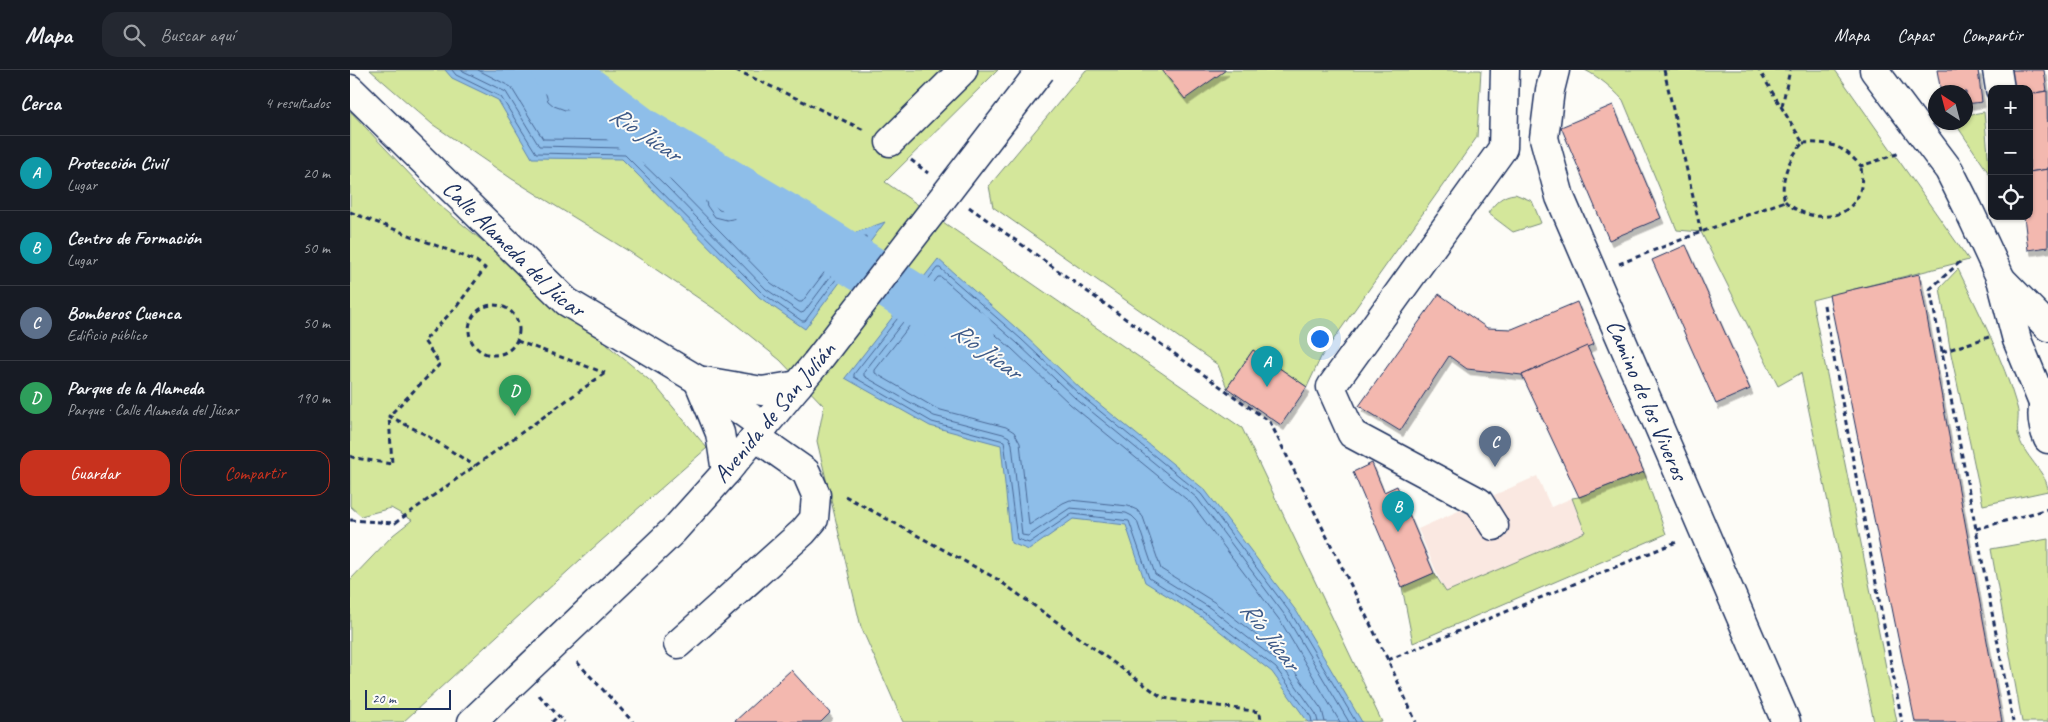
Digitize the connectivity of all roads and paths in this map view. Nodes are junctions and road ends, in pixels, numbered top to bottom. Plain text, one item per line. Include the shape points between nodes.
1 (736, 70) edge
2 (963, 70) edge
3 (1041, 70) edge
4 (1505, 70) edge
5 (1555, 70) edge
6 (1664, 70) edge
7 (1759, 70) edge
8 (1790, 70) edge
9 (1997, 70) edge
10 (1878, 72) edge
11 (1999, 85) edge
12 (350, 89) edge
13 (1782, 107) junction
14 (890, 142) junction
15 (1803, 143) junction
16 (1931, 144) junction
17 (1861, 166) junction
18 (935, 179) dead end
19 (1785, 202) junction
20 (965, 204) dead end
21 (350, 212) edge
22 (1989, 220) edge
23 (1700, 232) junction
24 (1983, 242) junction
25 (1960, 262) dead end
26 (1594, 274) junction
27 (2001, 279) junction
28 (1824, 305) dead end
29 (2048, 327) edge
30 (2014, 328) junction
31 (517, 341) junction
32 (1942, 352) junction
33 (698, 380) junction
34 (798, 385) junction
35 (2046, 398) edge
36 (389, 416) junction
37 (760, 432) junction
38 (2048, 439) edge
39 (350, 456) edge
40 (475, 466) junction
41 (726, 472) junction
42 (844, 495) dead end
43 (2048, 509) edge
44 (350, 520) edge
45 (1494, 526) dead end
46 (1976, 529) junction
47 (1704, 530) junction
48 (556, 640) junction
49 (678, 644) dead end
50 (1388, 660) junction
51 (520, 675) junction
52 (558, 716) junction
53 (472, 722) edge
54 (552, 722) edge
55 (564, 722) edge
56 (633, 722) edge
57 (1261, 722) edge
58 (1416, 722) edge
59 (1786, 722) edge
60 (1902, 722) edge
61 (2013, 722) edge

1 - 14 path
2 - 14 street
3 - 34 street, Avenida de San Julián, bridge
4 - 45 street via 1503,148 1331,387 1352,434 1479,502
5 - 26 street, Camino de los Viveros via 1544,138 1560,196
6 - 23 path
7 - 13 path
8 - 13 path
9 - 11 street
10 - 16 street
12 - 33 street, Calle Alameda del Júcar via 567,302
13 - 15 path
14 - 18 path
15 - 17 path via 1826,142 1849,153
15 - 19 path via 1794,152 1788,166 1782,193
16 - 17 path
16 - 24 street via 1949,170
17 - 19 path via 1860,191 1855,202 1841,213 1823,217 1807,215 1795,211
19 - 23 path
20 - 50 path via 1270,422
21 - 36 path via 476,261 485,268 457,306 424,341 440,364
22 - 24 street
23 - 26 path
24 - 27 street
25 - 32 path via 1930,289
26 - 47 street, Camino de los Viveros
27 - 29 street
27 - 30 street
28 - 60 path
30 - 32 path
30 - 35 street
31 - 31 path via 498,356 489,356 474,347 470,339 470,322 481,308 497,305 505,308 519,326
31 - 40 path via 605,373
32 - 46 path
33 - 34 street, Calle Alameda del Júcar via 762,391
33 - 37 street, Calle Alameda del Júcar
33 - 41 street via 720,433
34 - 37 street, Avenida de San Julián
35 - 38 street via 2042,422
36 - 39 path via 392,464
36 - 40 path
37 - 41 street, Avenida de San Julián
37 - 49 street, Calle Alameda del Júcar via 806,472 816,495 814,519
40 - 44 path via 395,523
41 - 48 street, Avenida de San Julián via 674,530
42 - 57 path via 996,580 1163,698 1260,712
43 - 46 path
46 - 61 path
47 - 50 path
47 - 59 street, Camino de los Viveros
48 - 51 street, Avenida de San Julián
48 - 56 path
50 - 58 path
51 - 52 path
51 - 53 street, Avenida de San Julián
52 - 54 path
52 - 55 path

